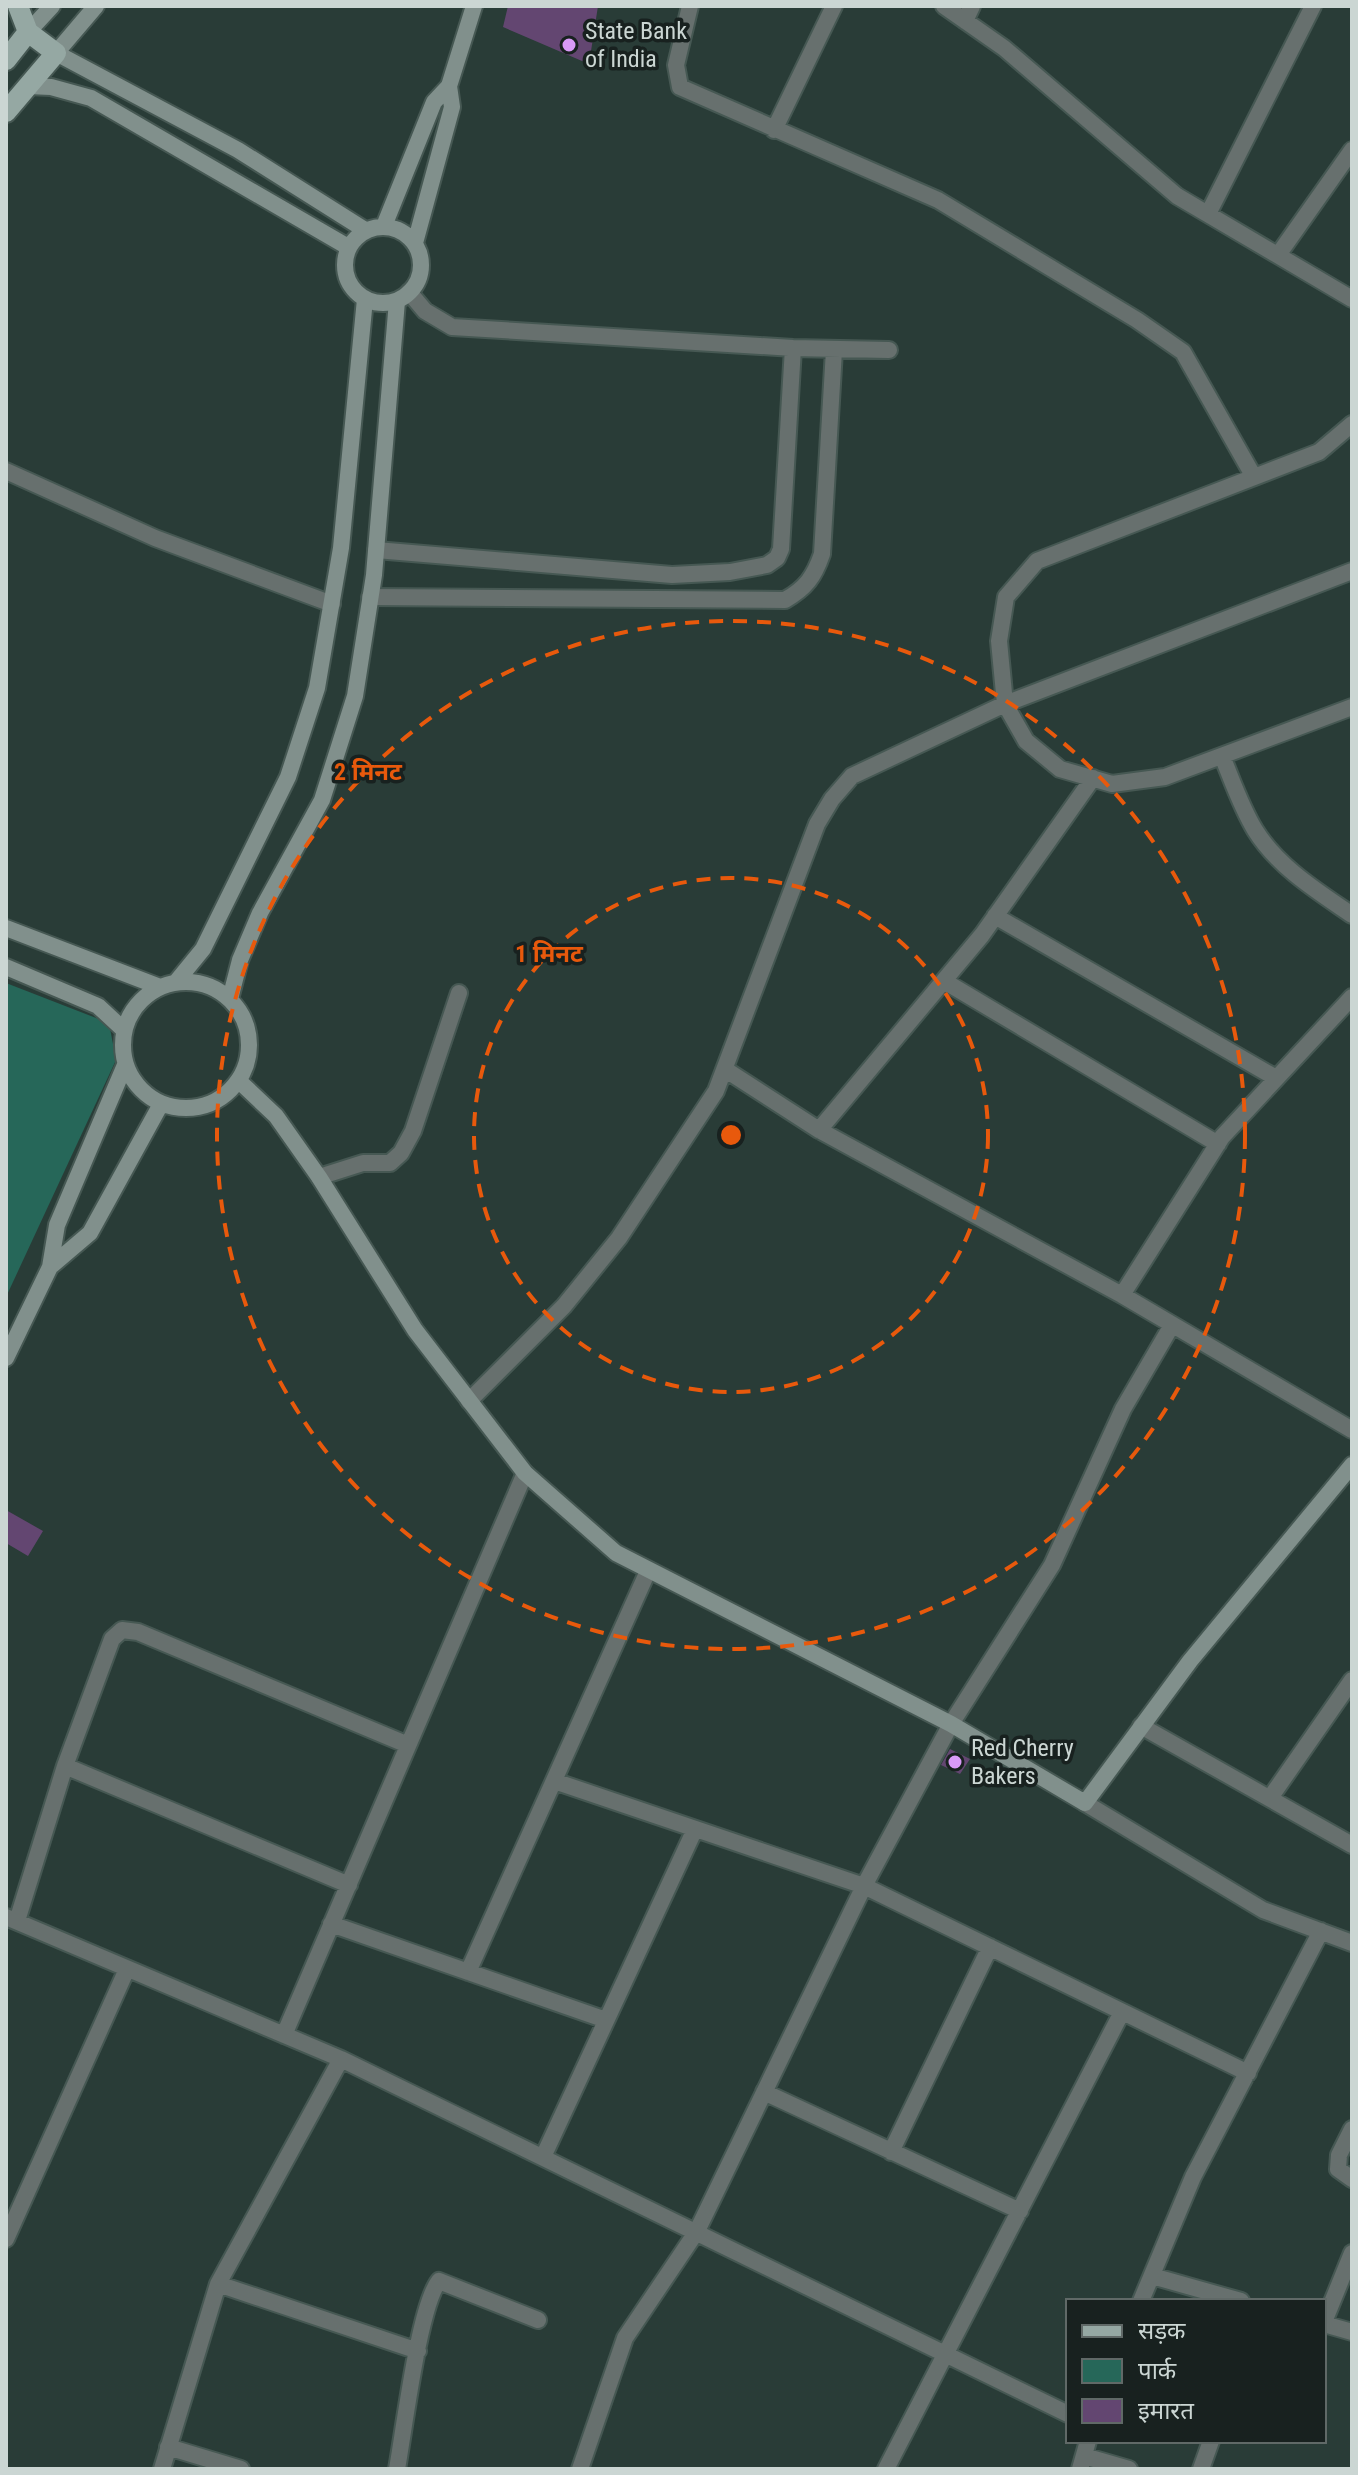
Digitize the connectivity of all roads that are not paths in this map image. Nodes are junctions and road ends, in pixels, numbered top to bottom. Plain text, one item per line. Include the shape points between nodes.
1 (18, 6) edge
2 (52, 6) edge
3 (96, 6) edge
4 (474, 6) edge
5 (690, 6) edge
6 (834, 6) edge
7 (944, 6) edge
8 (1313, 6) edge
9 (968, 14) edge
10 (28, 32) junction
11 (56, 53) junction
12 (6, 60) edge
13 (6, 68) edge
14 (28, 86) junction
15 (449, 86) junction
16 (6, 112) edge
17 (774, 130) junction
18 (1352, 150) edge
19 (1208, 214) junction
20 (384, 226) junction
21 (365, 230) junction
22 (415, 243) junction
23 (348, 247) junction
24 (1278, 255) junction
25 (403, 296) junction
26 (365, 299) junction
27 (1352, 299) edge
28 (793, 348) junction
29 (834, 350) junction
30 (889, 350) dead end
31 (1352, 424) edge
32 (6, 471) edge
33 (1254, 477) junction
34 (376, 550) junction
35 (1352, 571) edge
36 (370, 597) junction
37 (332, 604) junction
38 (1005, 704) junction
39 (1352, 707) edge
40 (1222, 756) junction
41 (1093, 778) junction
42 (1352, 915) edge
43 (995, 916) junction
44 (6, 928) edge
45 (6, 967) edge
46 (944, 981) junction
47 (168, 984) junction
48 (459, 993) dead end
49 (1352, 997) edge
50 (230, 999) junction
51 (124, 1030) junction
52 (125, 1065) junction
53 (726, 1070) junction
54 (1276, 1078) junction
55 (239, 1081) junction
56 (161, 1104) junction
57 (819, 1130) junction
58 (1218, 1144) junction
59 (319, 1177) junction
60 (50, 1267) junction
61 (1122, 1295) junction
62 (1172, 1325) junction
63 (6, 1358) edge
64 (469, 1401) junction
65 (1352, 1430) edge
66 (1352, 1465) edge
67 (525, 1473) junction
68 (648, 1571) junction
69 (1352, 1680) edge
70 (951, 1724) junction
71 (1141, 1726) junction
72 (408, 1745) junction
73 (65, 1766) junction
74 (554, 1781) junction
75 (1270, 1798) junction
76 (1085, 1803) junction
77 (695, 1829) junction
78 (1352, 1845) edge
79 (349, 1885) junction
80 (864, 1886) junction
81 (11, 1919) edge
82 (331, 1924) junction
83 (1321, 1931) junction
84 (1352, 1943) edge
85 (990, 1947) junction
86 (127, 1969) junction
87 (468, 1972) junction
88 (1122, 2012) junction
89 (606, 2020) junction
90 (284, 2035) junction
91 (341, 2059) junction
92 (1248, 2073) junction
93 (764, 2092) junction
94 (1352, 2129) edge
95 (891, 2152) junction
96 (543, 2157) junction
97 (1352, 2179) edge
98 (1020, 2211) junction
99 (697, 2231) junction
100 (6, 2239) edge
101 (1352, 2253) edge
102 (1152, 2276) junction
103 (218, 2284) junction
104 (1142, 2299) edge
105 (1234, 2299) edge
106 (1326, 2318) edge
107 (538, 2320) dead end
108 (1326, 2324) edge
109 (1352, 2332) edge
110 (418, 2351) junction
111 (946, 2354) junction
112 (1066, 2413) edge
113 (1210, 2443) edge
114 (168, 2447) junction
115 (1084, 2455) edge
116 (162, 2469) edge
117 (241, 2469) edge
118 (397, 2469) edge
119 (580, 2469) edge
120 (886, 2469) edge
121 (1129, 2469) edge
122 (1201, 2469) edge

1 - 10 main road
2 - 10 street
3 - 11 street
4 - 15 street
5 - 17 street via 676,65 680,87
6 - 17 street
7 - 9 street
8 - 19 street
9 - 19 street via 1177,196
10 - 11 main road
10 - 12 main road
11 - 14 main road
11 - 21 street via 238,150
13 - 14 main road
14 - 16 main road
14 - 23 street via 91,98
15 - 20 street via 434,102
15 - 22 street via 452,107
17 - 33 street via 938,200 1183,352
18 - 24 street
19 - 24 street
20 - 21 street
20 - 22 street via 402,231
21 - 23 street
22 - 25 street via 421,273
23 - 26 street via 348,282
24 - 27 street
25 - 26 street via 377,303
25 - 28 street via 452,327
25 - 34 street
26 - 37 street
28 - 29 street
28 - 34 street via 781,549 767,565 672,575
29 - 30 street
29 - 36 street via 822,554 804,590 785,600
31 - 33 street via 1319,452
32 - 37 street via 155,538
33 - 38 street via 1037,561 1006,597 999,641
34 - 36 street
35 - 38 street
36 - 50 street via 355,696 322,800 260,913
37 - 47 street via 317,688 288,777 203,949
38 - 41 street via 1026,741 1060,769
38 - 53 street via 842,785 817,824
39 - 40 street
40 - 41 street via 1165,777 1112,784
40 - 42 street via 1255,830 1277,857
41 - 43 street
43 - 46 street
43 - 54 street
44 - 47 street
45 - 51 street via 98,1006
46 - 57 street
46 - 58 street
47 - 50 street via 193,982
47 - 51 street via 145,996
48 - 59 street via 401,1153 390,1163 363,1163
49 - 54 street
50 - 55 street via 246,1024 249,1053
51 - 52 street
52 - 56 street via 139,1088
52 - 60 street via 57,1225
53 - 57 street
53 - 64 street via 619,1238 564,1306
54 - 58 street
55 - 56 street via 217,1101 189,1109
55 - 59 street via 276,1116
56 - 60 street via 90,1233
57 - 61 street
58 - 61 street
59 - 64 street via 415,1330
60 - 63 street
61 - 62 street
62 - 65 street
62 - 70 street via 1123,1409 1052,1565
64 - 67 street
66 - 71 street
67 - 68 street via 616,1553
67 - 72 street
68 - 70 street
68 - 74 street
69 - 75 street
70 - 76 street
70 - 80 street
71 - 75 street
71 - 76 street
72 - 73 street via 128,1630 112,1639
72 - 79 street
73 - 79 street
73 - 81 street
74 - 77 street
74 - 87 street
75 - 78 street
76 - 83 street via 1263,1910
77 - 80 street
77 - 89 street
79 - 82 street
80 - 85 street
80 - 93 street
81 - 86 street
82 - 87 street
82 - 90 street
83 - 84 street
83 - 92 street
85 - 88 street
85 - 95 street
86 - 90 street
86 - 100 street
87 - 89 street
88 - 92 street
88 - 98 street
89 - 96 street
90 - 91 street
91 - 96 street
91 - 103 street
92 - 102 street via 1193,2177
93 - 95 street
93 - 99 street
94 - 97 street via 1338,2169
95 - 98 street
96 - 99 street
98 - 111 street
99 - 111 street
99 - 119 street via 625,2338
101 - 106 street
102 - 104 street
102 - 105 street
103 - 110 street
103 - 114 street
107 - 110 street via 439,2281 432,2290
108 - 109 street
110 - 118 street
111 - 112 street
111 - 120 street
113 - 122 street
114 - 116 street
114 - 117 street
115 - 121 street

